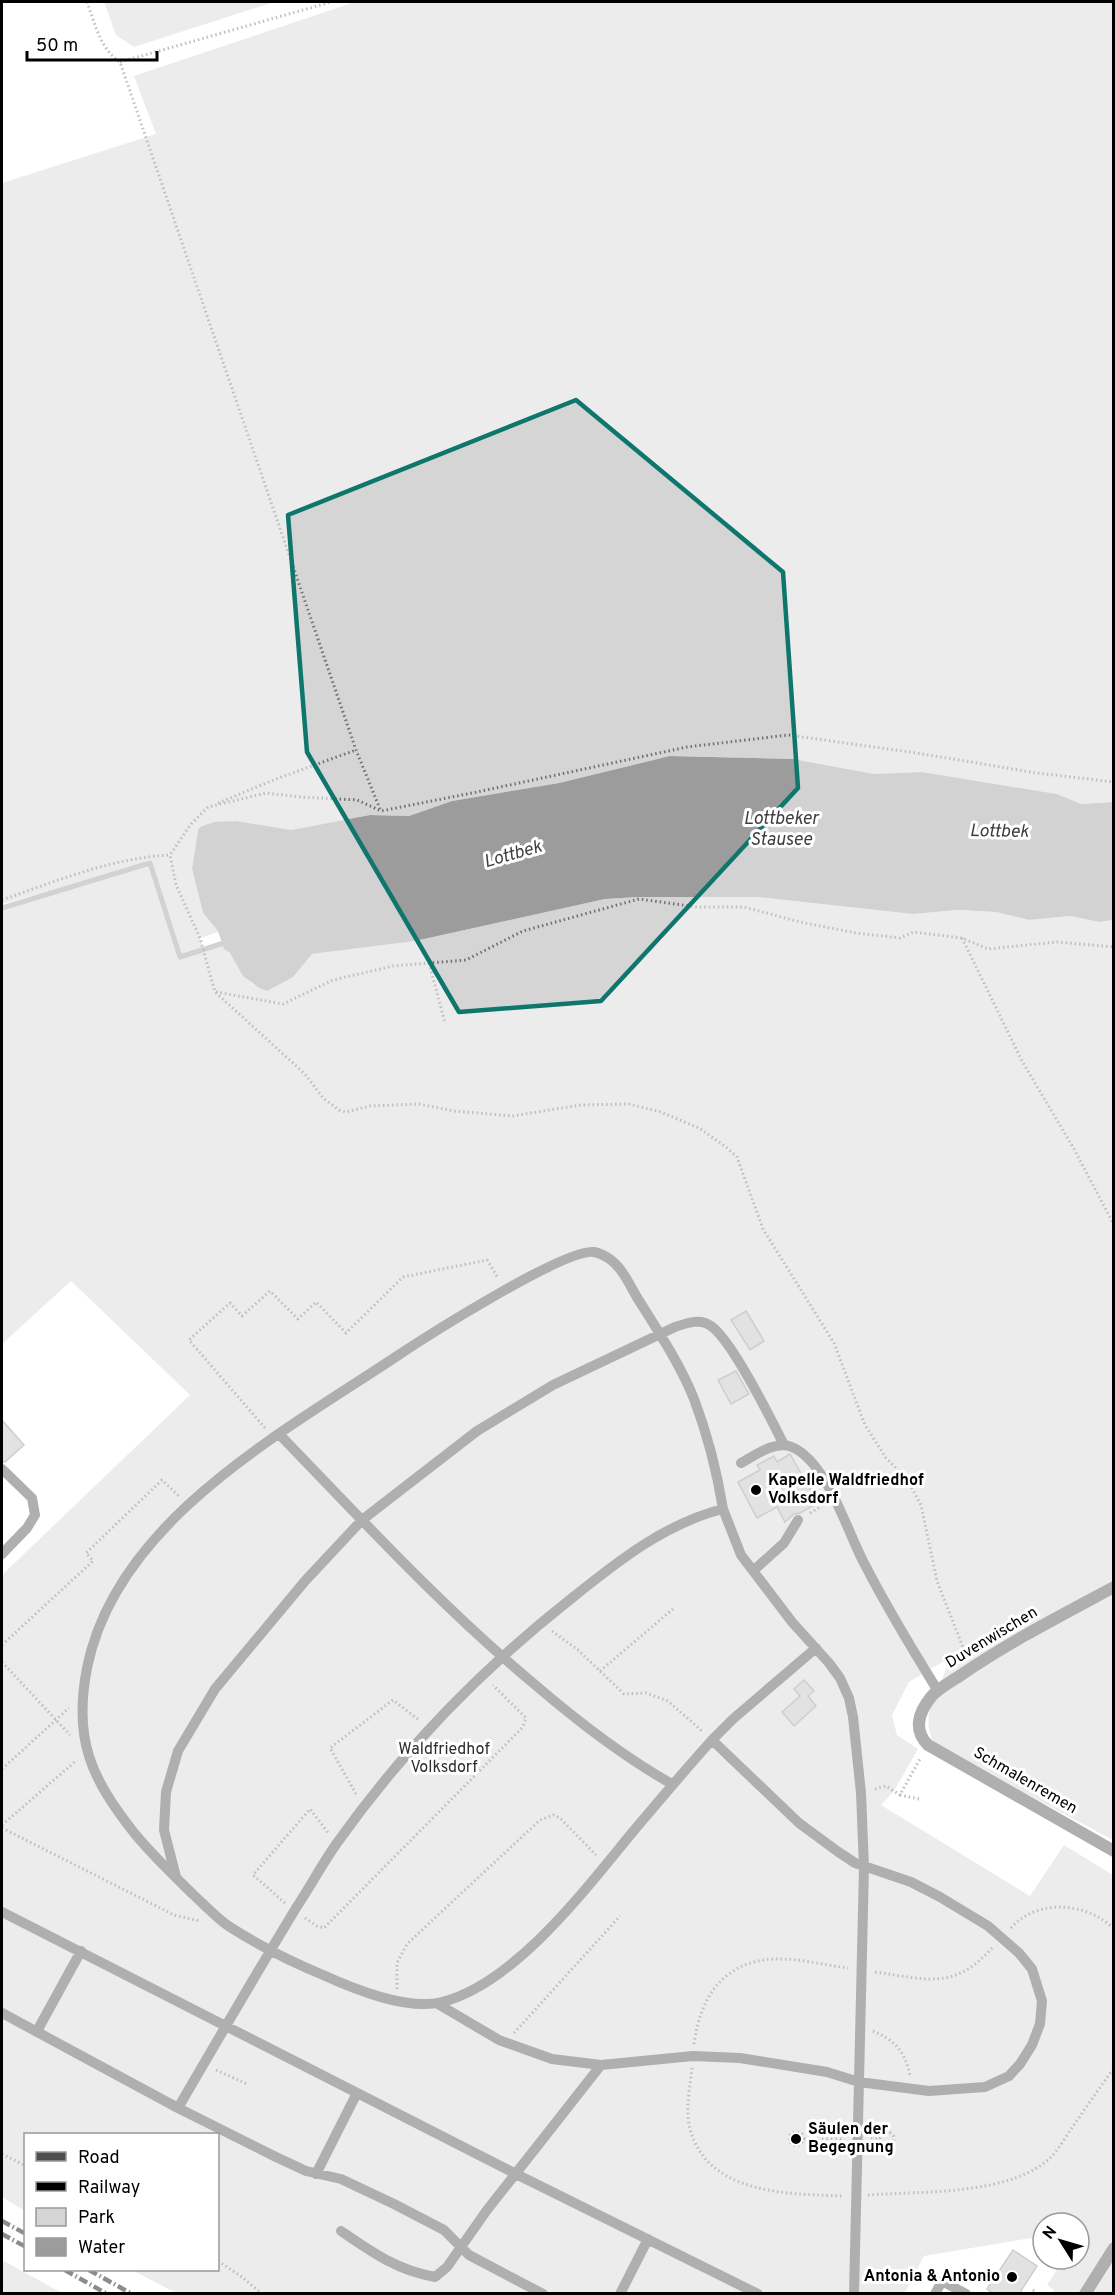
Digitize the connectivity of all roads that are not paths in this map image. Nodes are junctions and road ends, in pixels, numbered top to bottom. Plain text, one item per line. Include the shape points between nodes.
1 (660, 1335) junction
2 (277, 1437) junction
3 (784, 1445) junction
4 (741, 1463) dead end
5 (2, 1469) edge
6 (723, 1509) junction
7 (362, 1520) junction
8 (798, 1520) road end
9 (2, 1554) edge
10 (753, 1571) junction
11 (1113, 1587) edge
12 (816, 1648) junction
13 (501, 1657) junction
14 (938, 1691) junction
15 (712, 1740) junction
16 (925, 1742) joint
17 (672, 1784) junction
18 (1113, 1851) edge
19 (864, 1867) junction
20 (176, 1878) junction
21 (2, 1912) edge
22 (271, 1949) junction
23 (81, 1951) junction
24 (438, 2004) junction
25 (2, 2013) edge
26 (226, 2026) junction
27 (37, 2031) junction
28 (601, 2065) junction
29 (859, 2082) junction
30 (357, 2094) junction
31 (178, 2108) junction
32 (316, 2174) junction
33 (516, 2175) junction
34 (341, 2231) dead end
35 (648, 2239) junction
36 (462, 2247) junction
37 (1113, 2248) edge
38 (543, 2294) edge
39 (620, 2294) edge
40 (758, 2294) edge
41 (854, 2294) edge
42 (935, 2294) edge
43 (966, 2294) edge
44 (1085, 2294) edge

1 - 2 lane via 620,1269 609,1258 589,1252 577,1255 424,1338
1 - 3 lane via 687,1322 712,1326 729,1345
1 - 6 lane via 693,1397
1 - 7 lane via 553,1385 477,1431
2 - 7 lane
2 - 20 lane via 243,1459 159,1534 126,1576 104,1615 90,1652 81,1697 87,1752 99,1783 117,1810
3 - 4 lane
3 - 14 lane via 803,1454 821,1476 862,1561
5 - 9 lane via 32,1498 35,1515
6 - 10 lane via 741,1555
6 - 13 lane via 695,1516 656,1538 604,1573
7 - 13 lane
7 - 20 lane via 215,1689 178,1751 166,1792 164,1830
8 - 10 lane via 784,1543
10 - 12 lane
11 - 14 street, Duvenwischen via 974,1666
12 - 15 lane
12 - 19 lane via 840,1678 849,1698 861,1793
13 - 17 lane via 570,1715
13 - 22 lane via 430,1728 363,1808
14 - 16 street, Duvenwischen via 931,1695 920,1714 918,1732
15 - 17 lane
15 - 19 lane via 799,1823
16 - 18 street, Schmalenremen
17 - 24 lane via 563,1914 503,1970 471,1991
19 - 29 lane
19 - 29 lane via 911,1882 995,1932 1032,1969 1042,2001 1040,2024 1032,2045 1020,2064 998,2083 910,2090
20 - 22 lane via 226,1925
21 - 23 lane
22 - 24 lane via 345,1984 396,2000
22 - 26 lane
23 - 26 lane
23 - 27 lane
24 - 28 lane via 504,2043 552,2059
25 - 27 lane
26 - 30 lane
26 - 31 lane
27 - 31 lane
28 - 29 lane via 693,2056 740,2058 815,2070
28 - 33 lane
29 - 41 lane
30 - 32 lane
30 - 33 lane
31 - 32 lane
32 - 36 lane via 341,2179 394,2204 444,2230
33 - 35 lane
33 - 36 lane
34 - 36 lane via 377,2257 412,2273 435,2277
35 - 39 lane
35 - 40 lane
36 - 38 lane via 469,2255
37 - 44 street
42 - 43 lane via 942,2281

